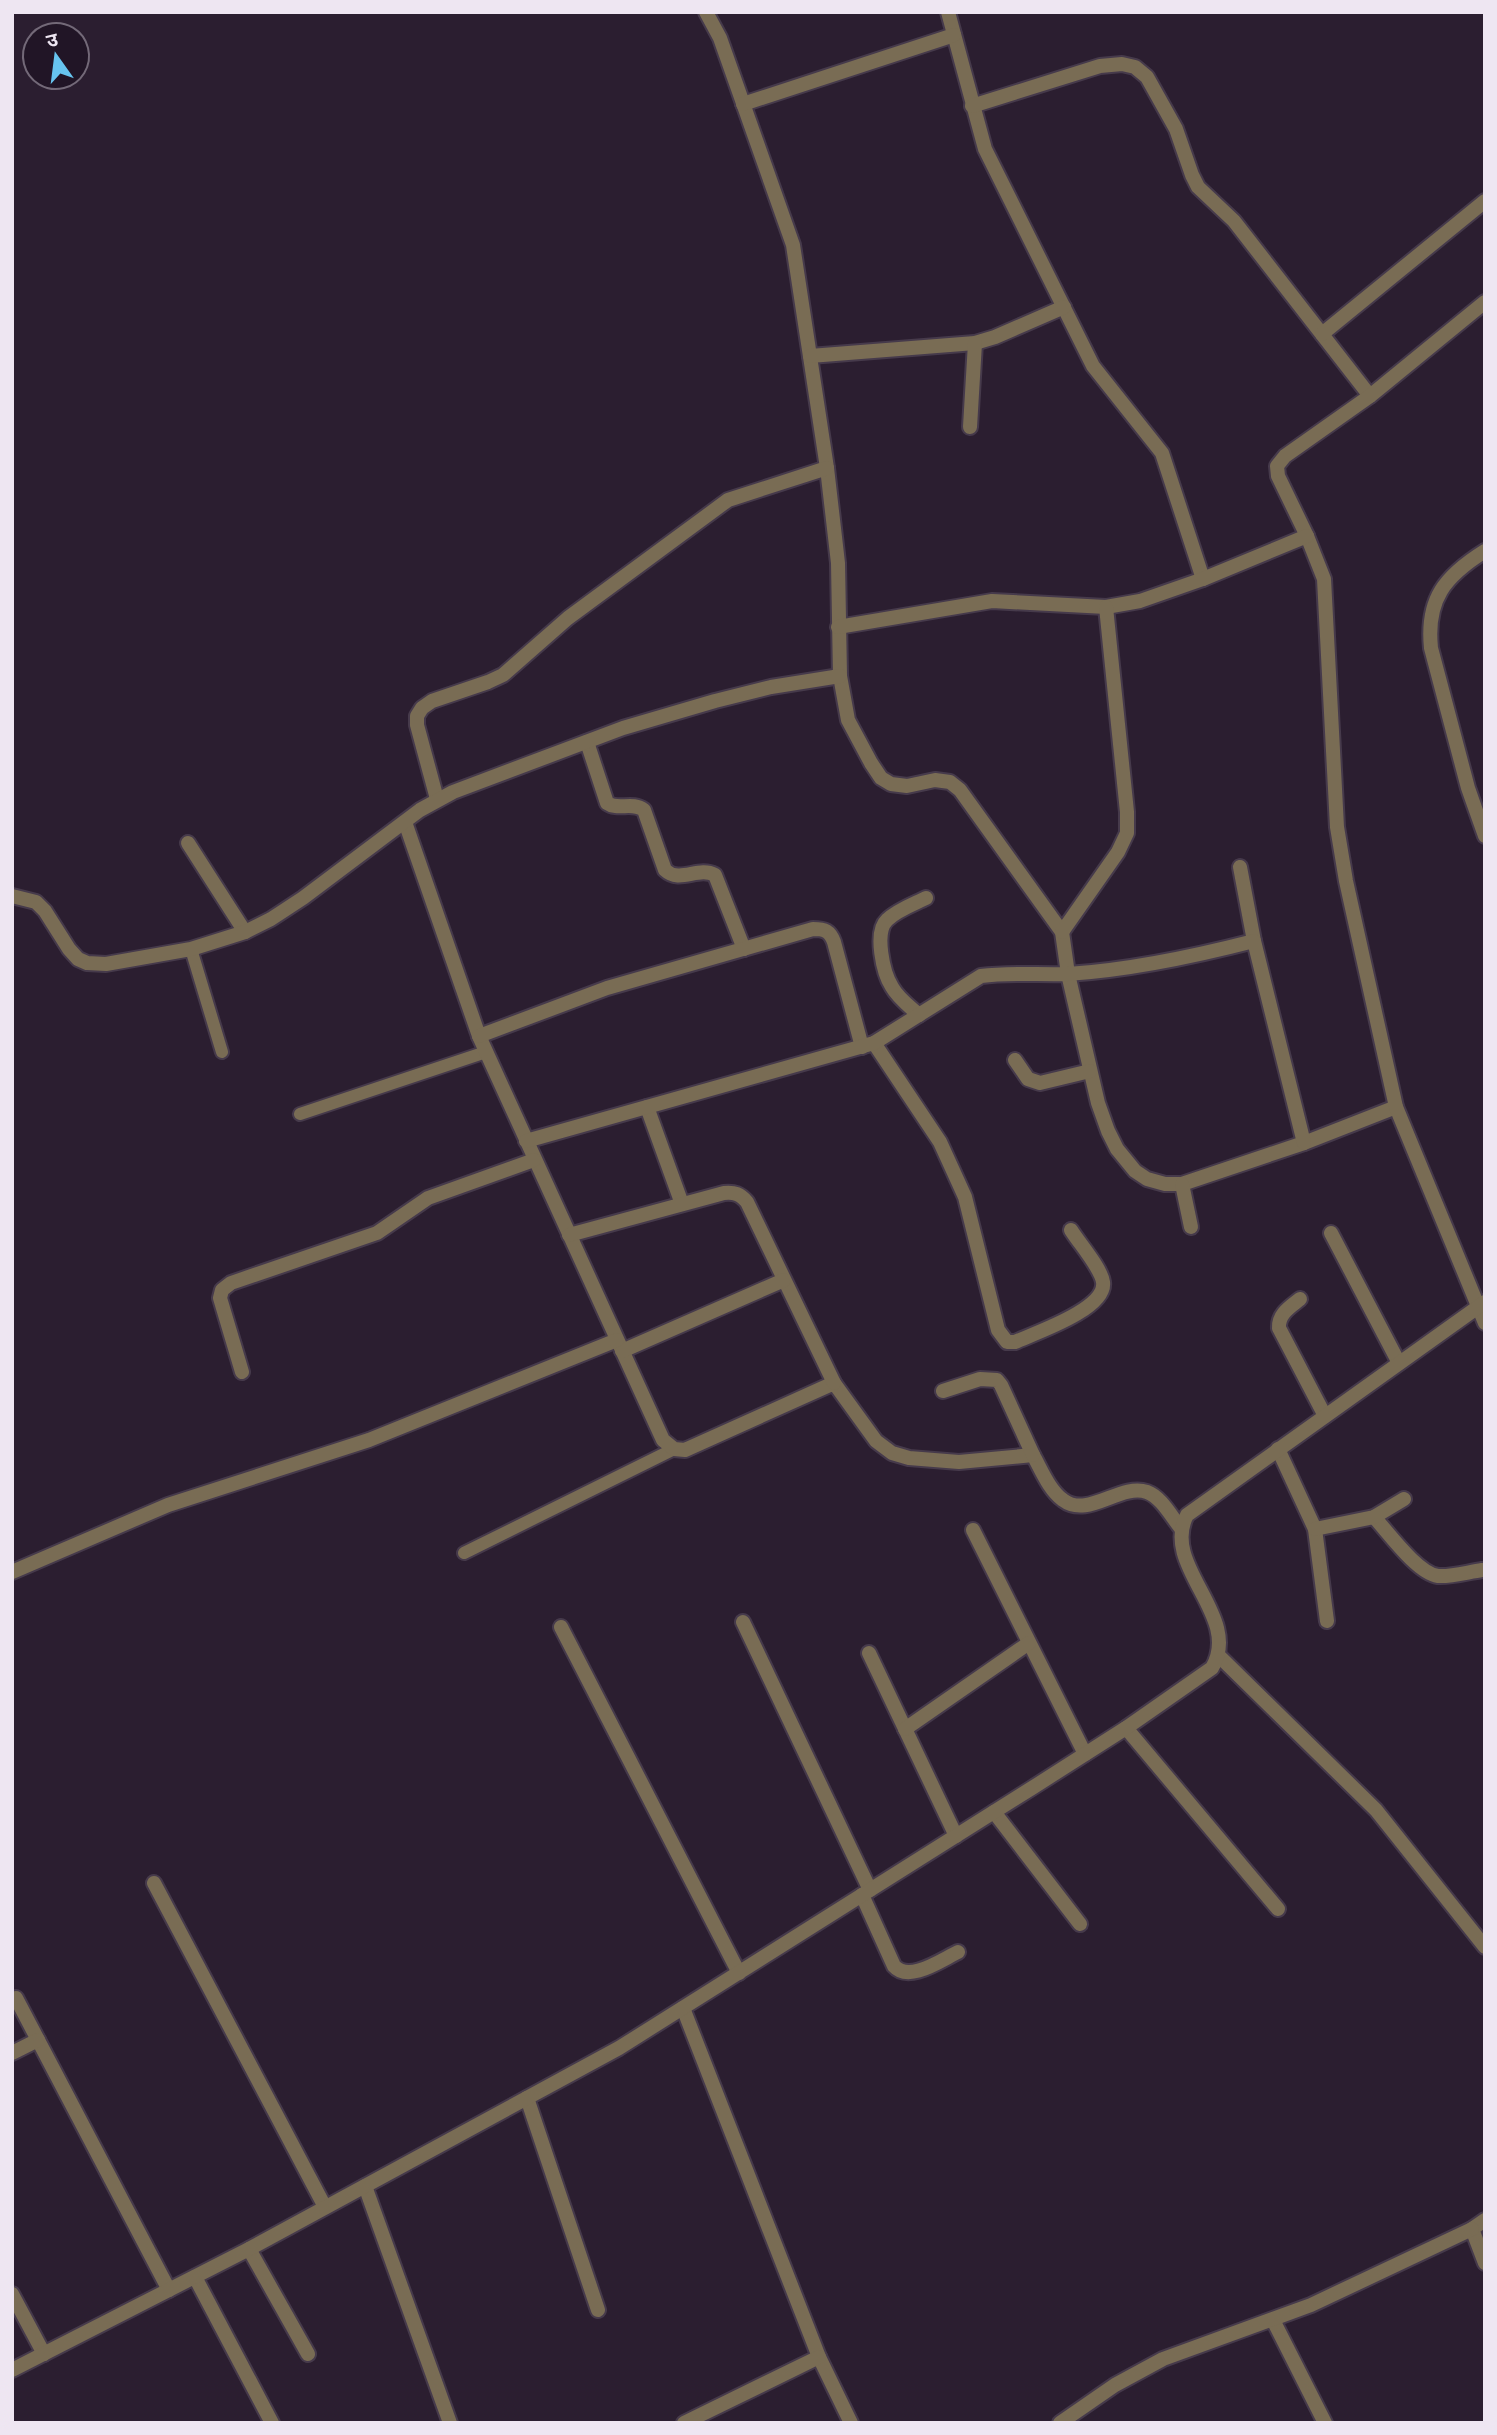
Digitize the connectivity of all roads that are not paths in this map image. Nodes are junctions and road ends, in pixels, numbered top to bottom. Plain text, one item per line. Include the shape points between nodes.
1 (706, 12) edge
2 (948, 12) edge
3 (954, 35) junction
4 (743, 104) junction
5 (972, 106) junction
6 (1485, 201) edge
7 (1485, 302) edge
8 (1064, 307) junction
9 (1322, 334) junction
10 (975, 343) junction
11 (810, 356) junction
12 (1370, 396) junction
13 (970, 427) dead end
14 (827, 468) junction
15 (1307, 536) junction
16 (1485, 551) edge
17 (1203, 579) junction
18 (1105, 607) junction
19 (838, 627) junction
20 (839, 676) junction
21 (587, 742) junction
22 (437, 799) junction
23 (405, 822) junction
24 (1485, 836) edge
25 (188, 843) dead end
26 (1240, 867) dead end
27 (12, 896) edge
28 (926, 898) dead end
29 (245, 932) junction
30 (1062, 932) junction
31 (1254, 941) junction
32 (191, 948) junction
33 (744, 949) junction
34 (1068, 974) junction
35 (919, 1015) junction
36 (479, 1036) junction
37 (868, 1045) junction
38 (222, 1052) dead end
39 (486, 1052) junction
40 (1015, 1060) dead end
41 (1090, 1070) junction
42 (647, 1107) junction
43 (1396, 1107) junction
44 (300, 1114) dead end
45 (526, 1141) junction
46 (1304, 1143) junction
47 (534, 1160) junction
48 (1182, 1184) junction
49 (682, 1204) junction
50 (1191, 1227) dead end
51 (1071, 1230) dead end
52 (1331, 1233) dead end
53 (569, 1235) junction
54 (784, 1280) junction
55 (1300, 1299) dead end
56 (1482, 1304) edge
57 (1485, 1323) edge
58 (619, 1345) junction
59 (1399, 1363) junction
60 (242, 1372) dead end
61 (834, 1383) junction
62 (943, 1391) dead end
63 (1325, 1416) junction
64 (674, 1449) junction
65 (1278, 1449) junction
66 (1033, 1455) junction
67 (1404, 1499) dead end
68 (1374, 1517) junction
69 (1180, 1527) junction
70 (1315, 1529) junction
71 (973, 1531) dead end
72 (464, 1553) dead end
73 (1482, 1570) dead end
74 (12, 1572) edge
75 (1327, 1621) dead end
76 (743, 1622) dead end
77 (561, 1627) dead end
78 (1029, 1643) junction
79 (869, 1653) dead end
80 (1219, 1656) junction
81 (1126, 1728) junction
82 (905, 1729) junction
83 (1085, 1754) junction
84 (994, 1812) junction
85 (956, 1836) junction
86 (154, 1883) dead end
87 (866, 1893) junction
88 (1278, 1909) dead end
89 (1080, 1924) dead end
90 (1485, 1947) edge
91 (958, 1952) dead end
92 (738, 1973) junction
93 (16, 1998) dead end
94 (683, 2008) junction
95 (38, 2040) junction
96 (12, 2053) edge
97 (527, 2098) junction
98 (365, 2186) junction
99 (325, 2207) junction
100 (1479, 2225) edge
101 (249, 2249) junction
102 (1485, 2263) edge
103 (195, 2277) junction
104 (169, 2290) junction
105 (12, 2294) edge
106 (598, 2310) dead end
107 (1273, 2320) junction
108 (44, 2354) junction
109 (308, 2354) dead end
110 (819, 2357) junction
111 (12, 2371) edge
112 (691, 2421) edge
113 (272, 2423) edge
114 (450, 2423) edge
115 (851, 2423) edge
116 (1060, 2423) edge
117 (1325, 2423) edge

1 - 4 street
2 - 3 street
3 - 4 street
3 - 5 street
4 - 11 street via 793,245
5 - 8 street via 985,149
5 - 9 street via 1100,66 1135,67 1147,77 1177,129 1199,187 1234,221
6 - 9 street
7 - 12 street
8 - 10 street
8 - 17 street via 1093,366 1162,453
9 - 12 street
10 - 11 street
10 - 13 street
11 - 14 street
12 - 15 street via 1284,456 1277,466
14 - 19 street via 838,563
14 - 22 street via 728,500 568,618 503,675 422,708 417,725
15 - 17 street
15 - 43 street via 1326,591 1337,827
16 - 24 street via 1448,579 1439,594 1429,633 1468,788
17 - 18 street via 1140,601
18 - 19 street via 992,601
18 - 30 street via 1127,833
19 - 20 street
20 - 21 street via 736,695
20 - 30 street via 848,720 881,778 906,786 950,782 960,790
21 - 22 street
21 - 33 street via 607,803 644,810 665,870 670,875 715,875
22 - 23 street
23 - 29 street via 303,898
23 - 36 street
25 - 29 street
26 - 31 street
27 - 32 street via 36,902 69,950 87,963 106,964
28 - 35 street via 887,919 880,937 890,985
29 - 32 street
30 - 34 street
31 - 34 street via 1156,964
31 - 46 street
32 - 38 lane
33 - 36 street via 607,988
33 - 37 street via 825,929 834,942
34 - 35 street via 981,976
34 - 41 street
35 - 37 street
36 - 39 street
37 - 42 street
37 - 51 street via 940,1142 961,1188 998,1330 1007,1342 1081,1312 1102,1291 1099,1273
39 - 44 lane
39 - 45 street
40 - 41 street via 1028,1079 1040,1083
41 - 48 street via 1117,1149 1147,1179
42 - 45 street
42 - 49 street
43 - 46 street
43 - 56 street
45 - 47 street
46 - 48 street
47 - 53 street
47 - 60 street via 428,1198 377,1233 231,1283 220,1298
48 - 50 street
49 - 53 street
49 - 54 street via 724,1193 741,1196
52 - 59 street
53 - 58 street
54 - 58 street
54 - 61 street
55 - 63 street via 1282,1314 1279,1328
56 - 57 street
56 - 59 street
58 - 64 street via 663,1440
58 - 74 street via 369,1440 168,1505
59 - 63 street
61 - 64 street via 702,1443
61 - 66 street via 876,1441 892,1454 959,1462
62 - 66 street via 980,1379 997,1380
63 - 65 street
64 - 72 lane
65 - 69 street via 1196,1507
65 - 70 street
66 - 69 street via 1063,1500 1073,1505 1147,1492
67 - 68 street
68 - 70 street
68 - 73 street via 1430,1574
69 - 80 street via 1180,1544 1216,1625
70 - 75 street
71 - 78 street
76 - 87 street
77 - 92 street
78 - 82 street
78 - 83 street
79 - 82 street
80 - 81 street via 1212,1668
80 - 90 street via 1376,1810
81 - 83 street
81 - 88 street
82 - 85 street
83 - 84 street
84 - 85 street
84 - 89 street
85 - 87 street
86 - 99 street
87 - 91 street via 899,1972 907,1974
87 - 92 street
92 - 94 street
93 - 95 street
94 - 97 street
94 - 110 street
95 - 96 street
95 - 104 street
97 - 98 street
97 - 106 street
98 - 99 street
98 - 114 street
99 - 101 street
100 - 102 street
100 - 107 street
101 - 103 street
101 - 109 street
103 - 104 street
103 - 113 street
104 - 108 street
105 - 108 street
107 - 116 street via 1163,2360 1115,2385
107 - 117 street
108 - 111 street
110 - 112 street
110 - 115 street

